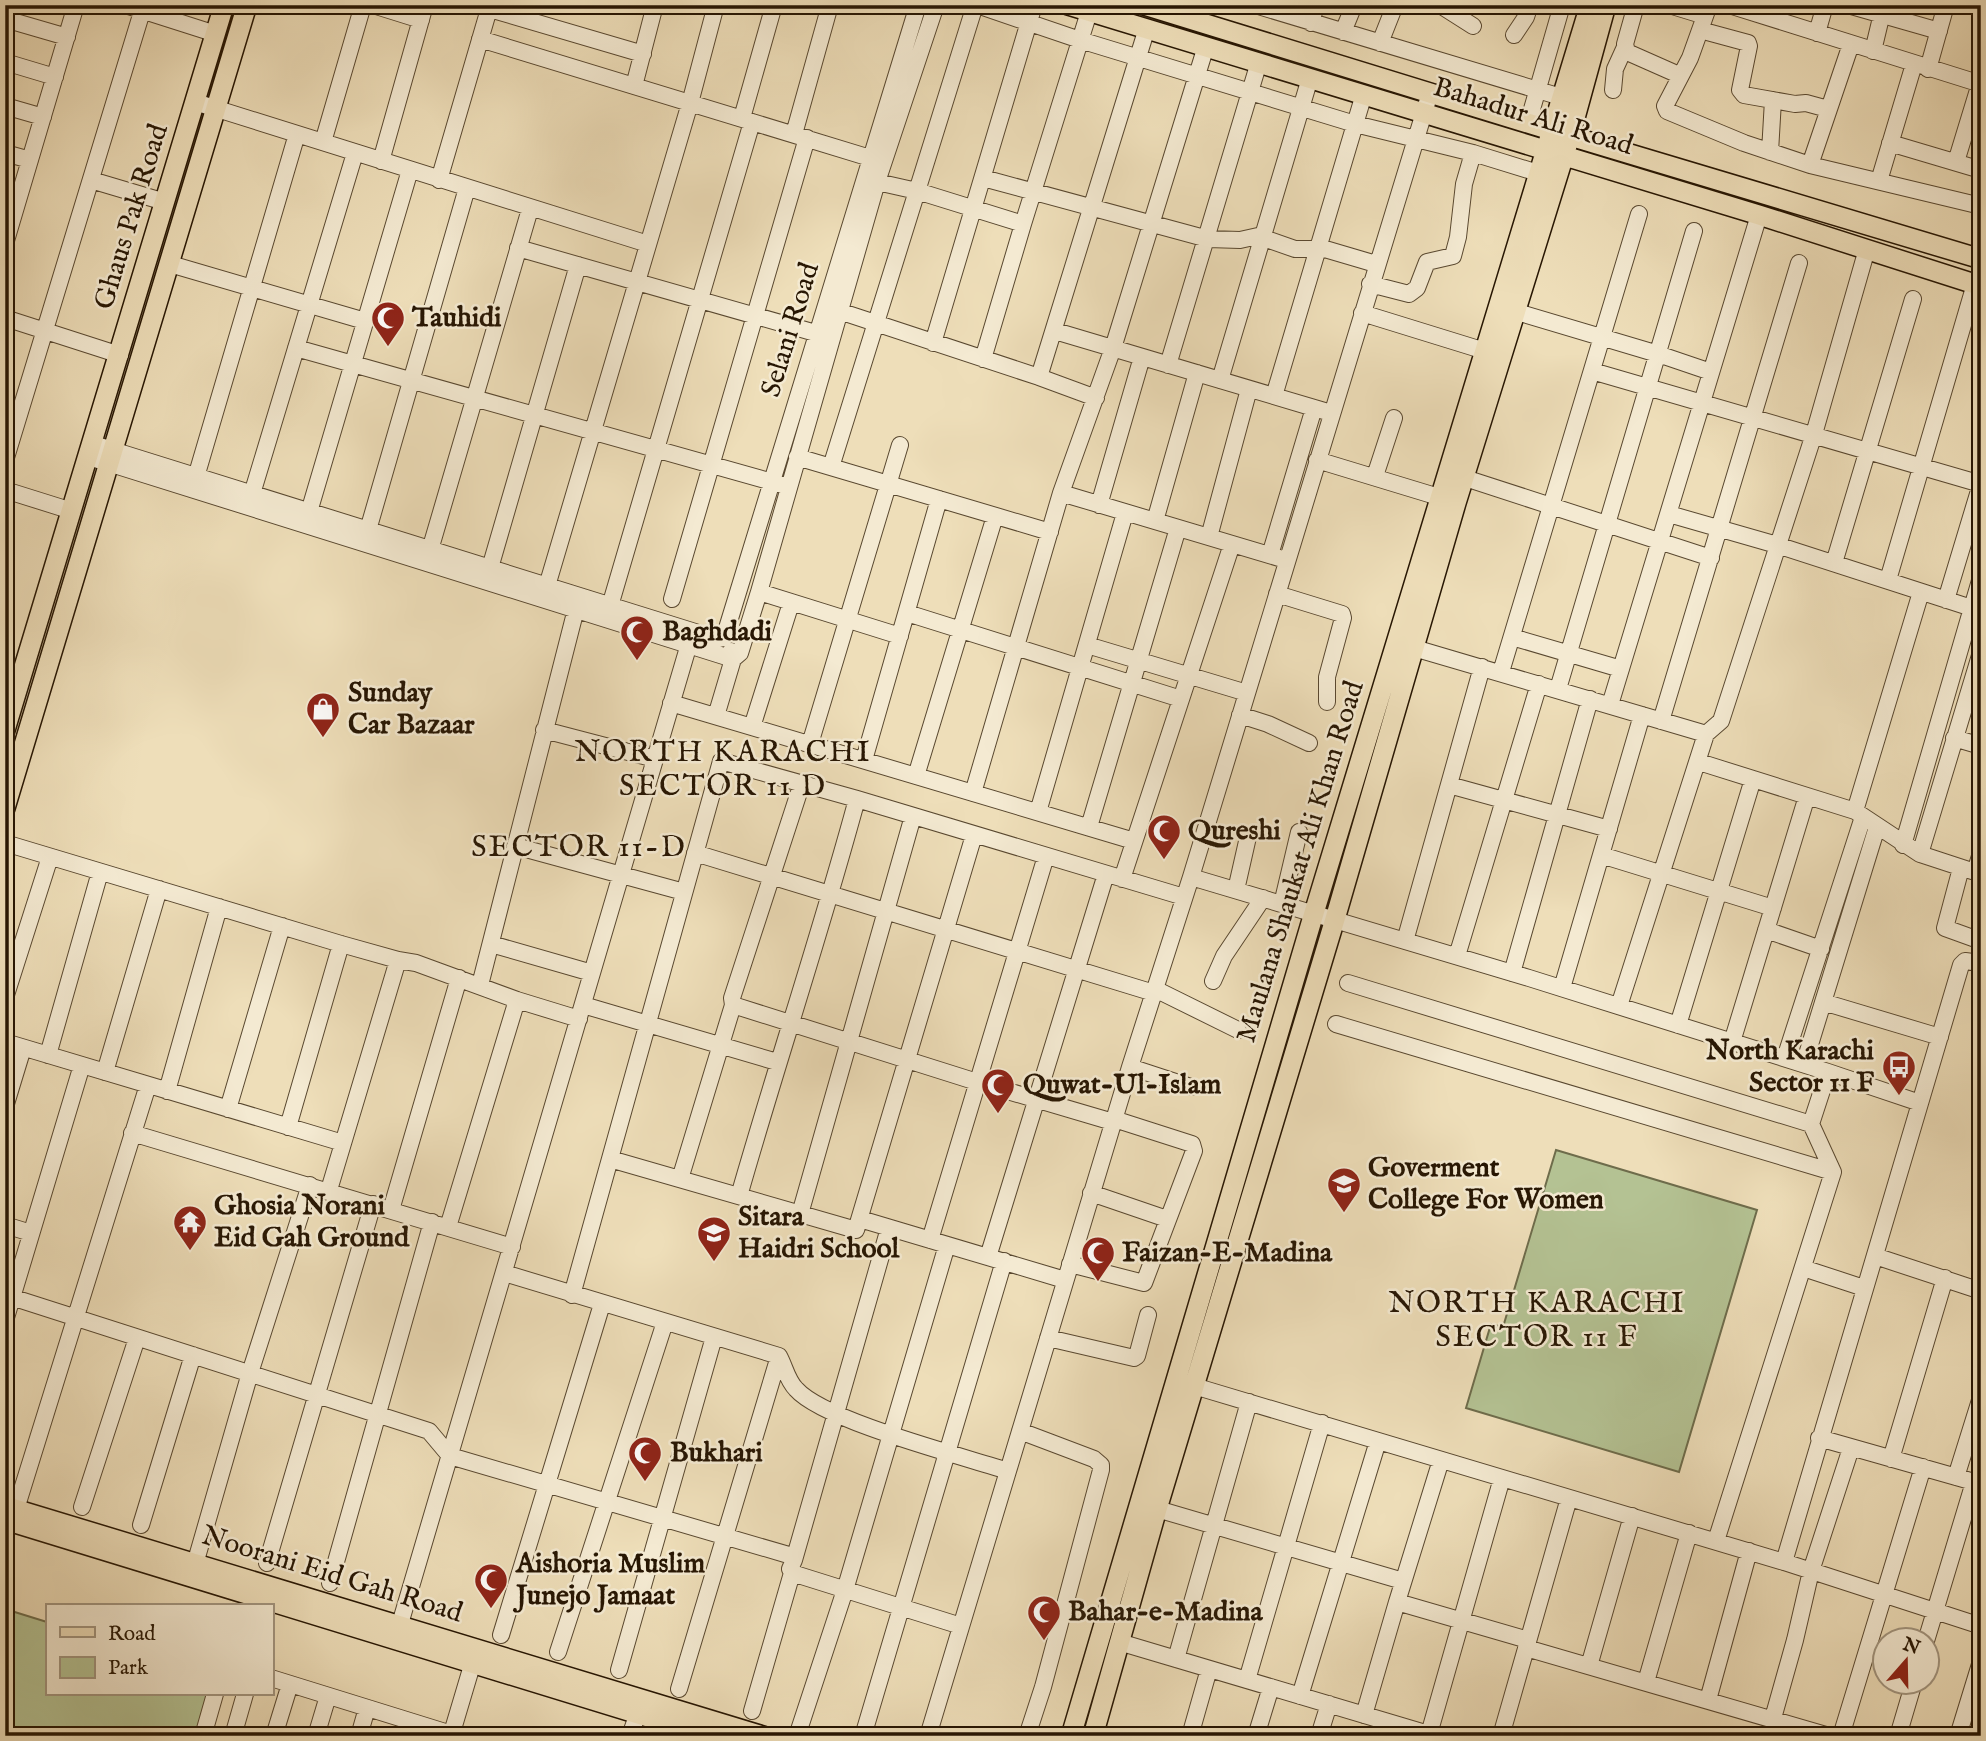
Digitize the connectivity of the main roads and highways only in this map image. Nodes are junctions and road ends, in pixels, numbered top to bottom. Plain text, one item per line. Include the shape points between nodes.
1 (224, 5) edge
2 (247, 5) edge
3 (1068, 5) edge
4 (1143, 5) edge
5 (1590, 5) edge
6 (1606, 5) edge
7 (1560, 133) junction
8 (1554, 153) junction
9 (1981, 259) edge
10 (1978, 285) edge
11 (1449, 500) junction
12 (13, 681) edge
13 (5, 730) edge
14 (5, 808) edge
15 (9, 1512) edge
16 (245, 1600) edge
17 (273, 1608) edge
18 (710, 1736) edge
19 (763, 1736) edge
20 (1071, 1736) edge
21 (1093, 1736) edge

1 - 12 main road, Ghaus Pak Road via 91,451
2 - 14 main road
3 - 8 main road, Bahadur Ali Road
4 - 7 main road, Bahadur Ali Road
5 - 7 main road, Maulana Shaukat Ali Khan Road via 1561,97
6 - 7 main road, Maulana Shaukat Ali Khan Road
7 - 8 main road, Maulana Shaukat Ali Khan Road
7 - 9 main road, Bahadur Ali Road
8 - 10 main road, Bahadur Ali Road
8 - 11 main road, Maulana Shaukat Ali Khan Road via 1517,312 1465,478
8 - 11 main road, Maulana Shaukat Ali Khan Road via 1538,173 1485,351
11 - 20 main road, Maulana Shaukat Ali Khan Road via 1314,913
11 - 21 main road, Maulana Shaukat Ali Khan Road via 1414,648
12 - 13 main road, Ghaus Pak Road
15 - 16 main road, Noorani Eid Gah Road
15 - 19 main road, Noorani Eid Gah Road via 400,1624
17 - 18 main road, Noorani Eid Gah Road via 473,1662

